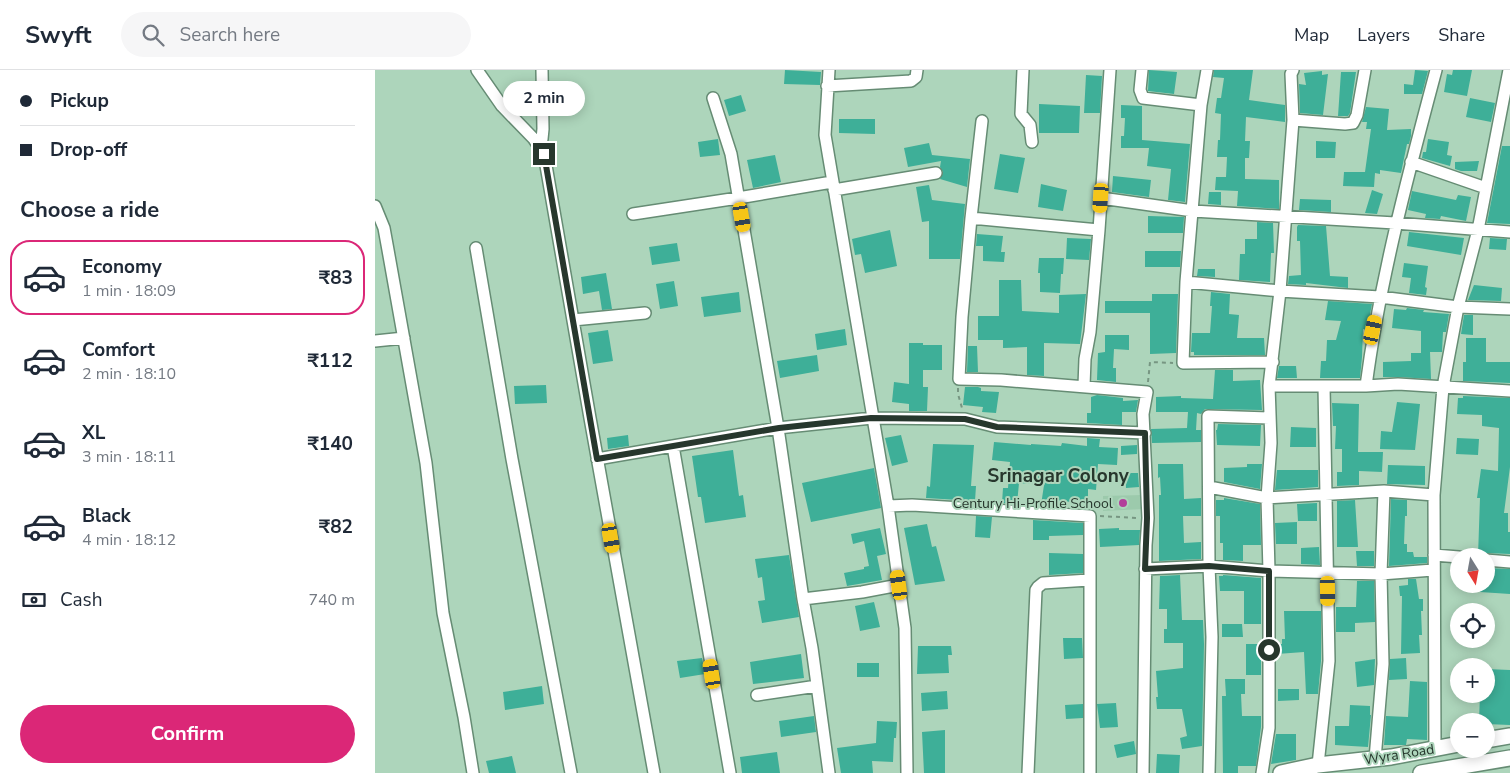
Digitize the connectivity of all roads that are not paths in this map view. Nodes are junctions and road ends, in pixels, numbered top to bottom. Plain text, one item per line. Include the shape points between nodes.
1 (477, 70) edge
2 (542, 70) edge
3 (829, 70) edge
4 (917, 70) edge
5 (1023, 70) edge
6 (1110, 70) edge
7 (1142, 70) edge
8 (1207, 70) edge
9 (1293, 70) edge
10 (1365, 70) edge
11 (1435, 70) edge
12 (1509, 70) edge
13 (827, 86) junction
14 (713, 98) dead end
15 (1201, 105) junction
16 (1293, 120) junction
17 (982, 121) dead end
18 (1032, 142) dead end
19 (540, 146) junction
20 (1411, 162) junction
21 (936, 173) dead end
22 (833, 186) junction
23 (1486, 188) junction
24 (738, 198) junction
25 (1101, 198) junction
26 (375, 206) edge
27 (1193, 211) junction
28 (633, 214) dead end
29 (1286, 217) junction
30 (971, 218) junction
31 (1395, 223) junction
32 (1099, 230) junction
33 (1478, 230) junction
34 (1510, 232) edge
35 (476, 248) dead end
36 (1186, 282) junction
37 (1280, 291) junction
38 (1380, 297) junction
39 (1458, 307) junction
40 (1510, 309) edge
41 (645, 313) dead end
42 (573, 320) junction
43 (404, 338) junction
44 (375, 341) edge
45 (1273, 362) junction
46 (1084, 386) junction
47 (1269, 386) junction
48 (1324, 386) junction
49 (1366, 386) junction
50 (1443, 387) junction
51 (1510, 391) edge
52 (871, 418) junction
53 (1269, 418) junction
54 (779, 428) junction
55 (1145, 433) junction
56 (673, 446) junction
57 (597, 459) junction
58 (1209, 487) junction
59 (1384, 491) junction
60 (1325, 495) junction
61 (1434, 495) junction
62 (1267, 498) junction
63 (887, 506) junction
64 (1434, 555) junction
65 (1450, 556) edge
66 (1495, 561) edge
67 (1510, 562) edge
68 (1209, 566) junction
69 (1145, 569) junction
70 (1433, 570) junction
71 (1269, 571) junction
72 (1327, 574) junction
73 (1381, 574) junction
74 (1089, 580) junction
75 (899, 585) junction
76 (803, 599) junction
77 (817, 686) junction
78 (757, 694) dead end
79 (1510, 736) edge
80 (1495, 738) edge
81 (1450, 746) edge
82 (1435, 748) junction
83 (1495, 756) edge
84 (1474, 758) edge
85 (1510, 758) edge
86 (1375, 759) junction
87 (1318, 765) junction
88 (473, 773) edge
89 (571, 773) edge
90 (653, 773) edge
91 (730, 773) edge
92 (829, 773) edge
93 (907, 773) edge
94 (1028, 773) edge
95 (1090, 773) edge
96 (1143, 773) edge
97 (1209, 773) edge
98 (1262, 773) edge
99 (1281, 773) edge
100 (1421, 773) edge

1 - 19 street via 502,106
2 - 19 street via 543,138
3 - 13 street
4 - 13 street via 911,81
5 - 18 street via 1021,114 1030,125
6 - 25 street
7 - 15 street via 1140,90 1143,98
8 - 15 street
9 - 16 street
10 - 16 street via 1353,123
11 - 20 street
12 - 23 street
13 - 22 street via 825,135
14 - 24 street via 731,154
15 - 27 street
16 - 29 street
17 - 30 street
19 - 42 street
20 - 23 street
20 - 31 street
21 - 22 street
22 - 24 street
22 - 52 street
23 - 33 street
24 - 28 street
24 - 54 street
25 - 27 street
25 - 32 street
26 - 43 street via 384,228
27 - 29 street
27 - 36 street
29 - 31 street
29 - 37 street
30 - 32 street
30 - 46 street via 959,379
31 - 33 street
31 - 38 street
32 - 46 street
33 - 34 street
33 - 39 street
35 - 89 street
36 - 37 street
36 - 45 street via 1183,363
37 - 38 street
37 - 45 street
38 - 39 street
38 - 49 street
39 - 40 street
39 - 50 street
41 - 42 street
42 - 57 street
43 - 44 street
43 - 88 street via 426,463 443,613
45 - 47 street
46 - 55 street via 1147,392 1143,414
47 - 48 street
47 - 53 street
48 - 49 street
48 - 60 street
49 - 50 street
50 - 51 street
50 - 61 street
52 - 54 street
52 - 55 street via 965,419 997,427
52 - 63 street
53 - 58 street via 1208,416
53 - 62 street via 1271,443
54 - 56 street
54 - 76 street
55 - 69 street
56 - 57 street
56 - 91 street
57 - 90 street
58 - 62 street
58 - 68 street
59 - 60 street
59 - 61 street
59 - 73 street
60 - 62 street
60 - 72 street
61 - 64 street
62 - 71 street
63 - 74 street via 1090,516
63 - 75 street
64 - 65 street
64 - 70 street
66 - 67 street
68 - 69 street
68 - 71 street
68 - 97 street via 1212,637
69 - 96 street
70 - 73 street
70 - 82 street
71 - 72 street
71 - 98 street via 1269,728
72 - 73 street
72 - 87 street via 1329,661
73 - 86 street via 1383,664
74 - 94 street via 1043,584 1036,590
74 - 95 street
75 - 76 street
75 - 93 street via 905,628
76 - 77 street
77 - 78 street
77 - 92 street
79 - 80 main road
81 - 82 main road, Wyra Road
82 - 86 main road, Wyra Road
83 - 85 main road, Wyra Road
84 - 100 main road, Wyra Road
86 - 87 main road, Wyra Road
87 - 99 main road, Wyra Road

